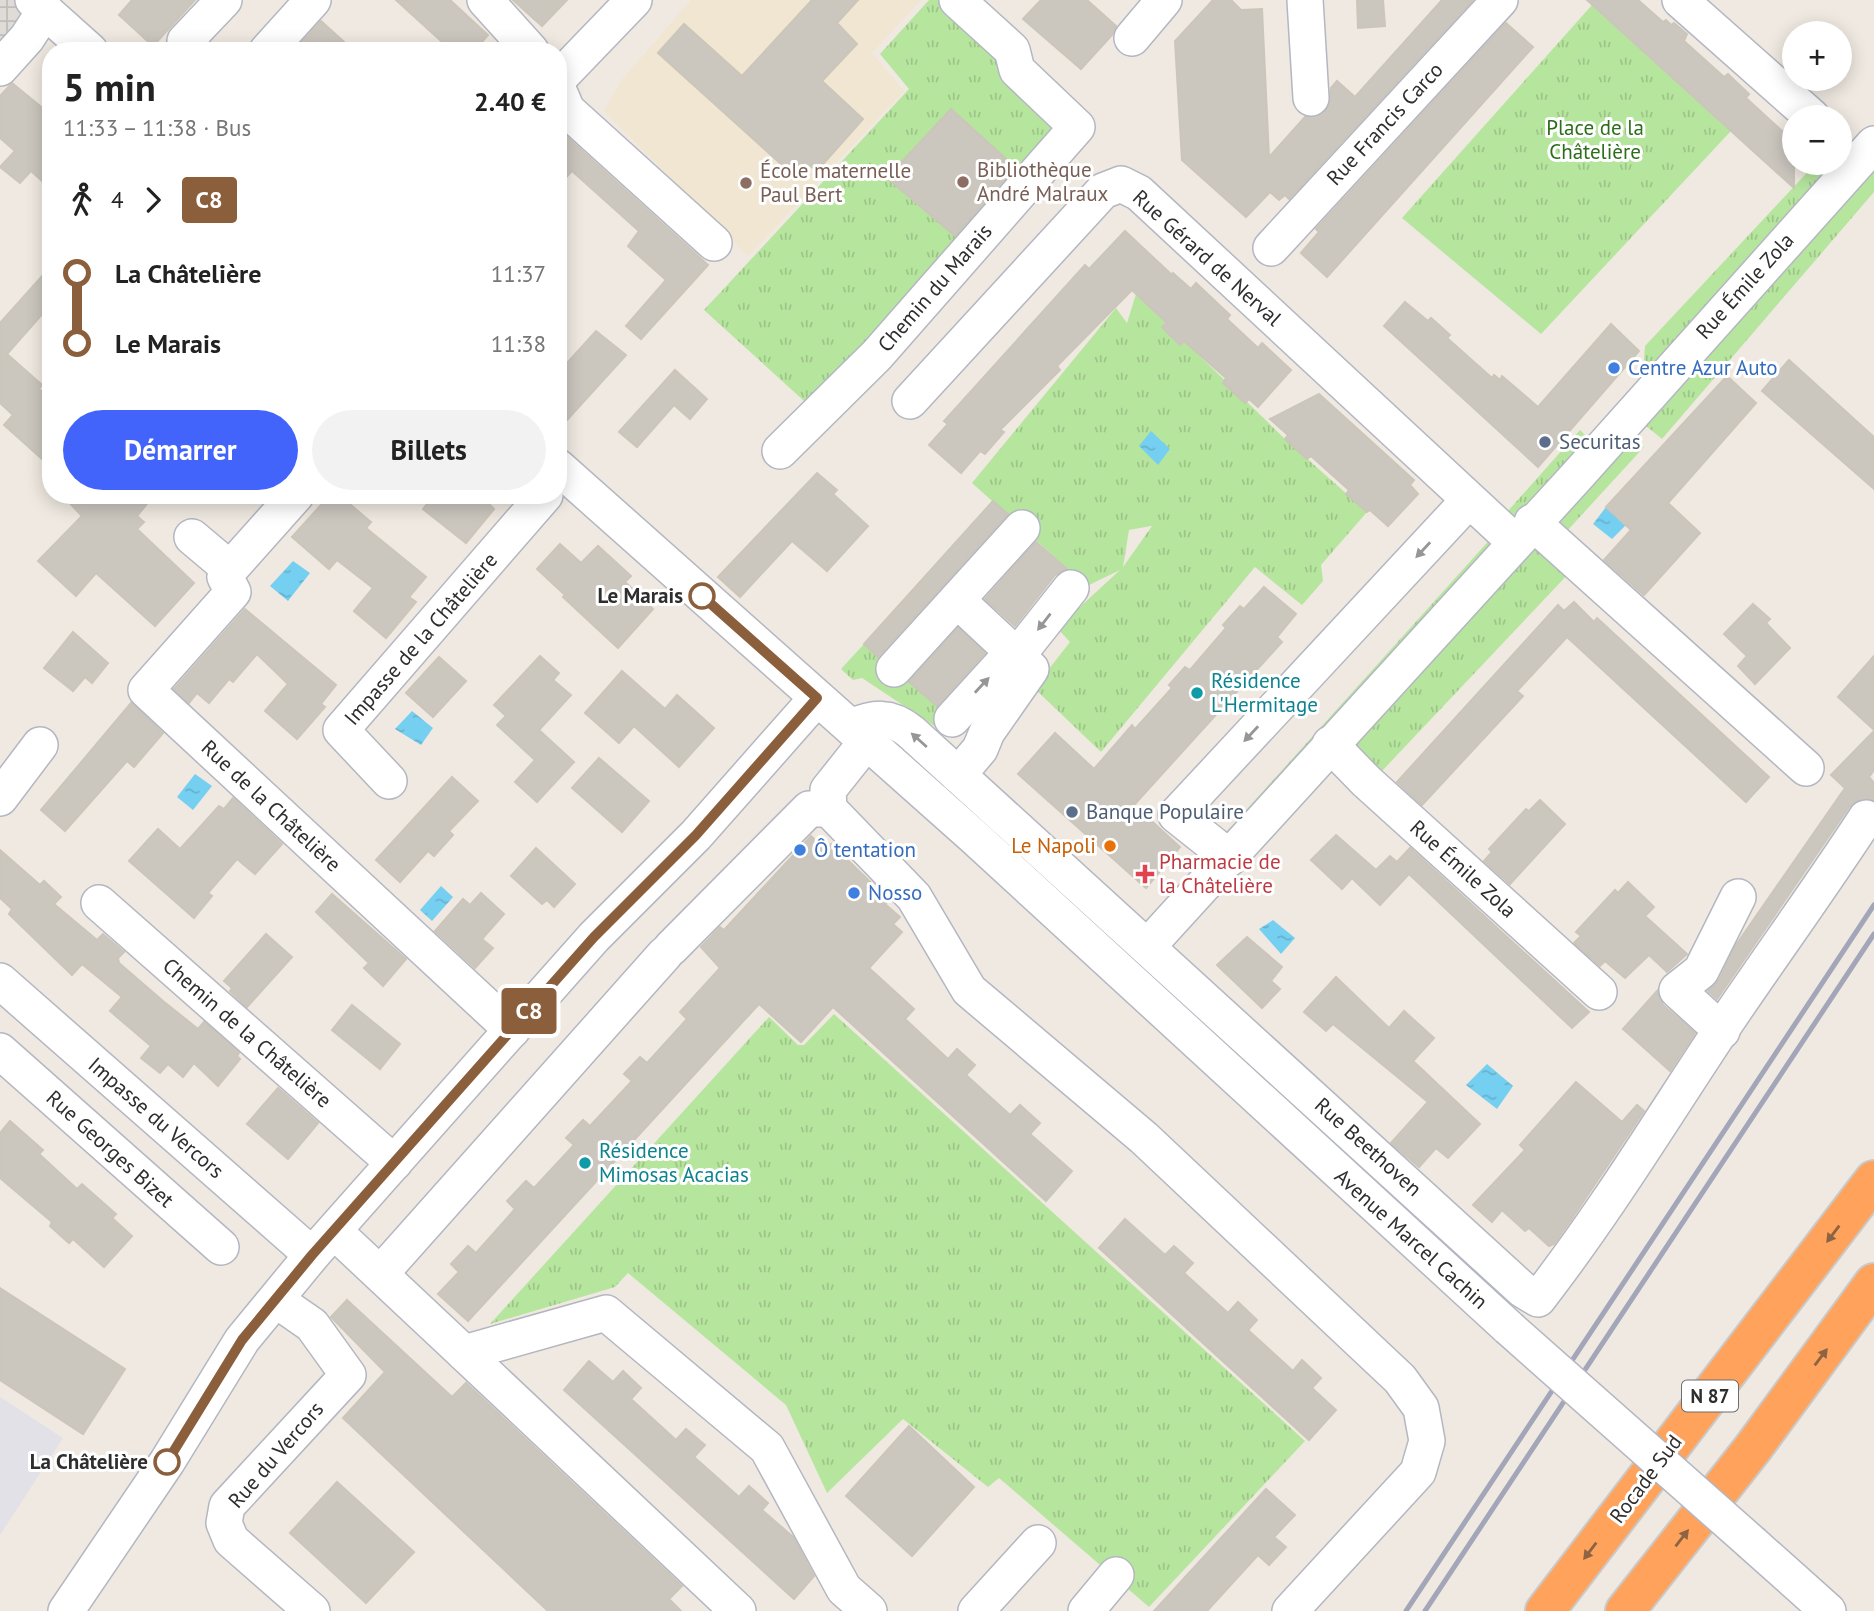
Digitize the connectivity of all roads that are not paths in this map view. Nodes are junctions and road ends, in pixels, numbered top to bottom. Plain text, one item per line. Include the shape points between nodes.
1 (224, 0) edge
2 (313, 0) edge
3 (485, 0) edge
4 (634, 0) edge
5 (957, 0) edge
6 (1164, 0) edge
7 (1305, 0) edge
8 (1500, 0) edge
9 (1680, 0) edge
10 (39, 5) edge
11 (1132, 38) dead end
12 (80, 42) edge
13 (186, 42) edge
14 (275, 42) edge
15 (523, 42) edge
16 (0, 68) edge
17 (567, 70) edge
18 (1311, 98) dead end
19 (1798, 105) edge
20 (567, 111) edge
21 (1857, 148) edge
22 (714, 243) dead end
23 (1271, 248) dead end
24 (910, 401) dead end
25 (780, 451) dead end
26 (567, 488) edge
27 (1469, 500) junction
28 (288, 504) edge
29 (535, 504) edge
30 (1022, 528) dead end
31 (1523, 531) junction
32 (192, 537) dead end
33 (231, 568) junction
34 (1071, 588) dead end
35 (957, 600) junction
36 (1015, 654) junction
37 (894, 668) dead end
38 (817, 698) junction
39 (951, 719) dead end
40 (859, 734) junction
41 (1331, 744) junction
42 (40, 746) dead end
43 (1806, 768) dead end
44 (958, 775) junction
45 (389, 781) dead end
46 (0, 798) edge
47 (829, 808) junction
48 (1866, 818) dead end
49 (1025, 834) junction
50 (1230, 858) junction
51 (1000, 860) junction
52 (1738, 897) dead end
53 (99, 903) dead end
54 (1147, 946) junction
55 (0, 981) edge
56 (1599, 992) dead end
57 (513, 1030) junction
58 (1721, 1031) junction
59 (0, 1051) edge
60 (394, 1163) junction
61 (1874, 1180) edge
62 (324, 1243) junction
63 (221, 1247) dead end
64 (381, 1273) junction
65 (1874, 1283) edge
66 (276, 1300) junction
67 (464, 1353) junction
68 (1038, 1542) dead end
69 (1116, 1575) dead end
70 (75, 1611) edge
71 (312, 1611) edge
72 (738, 1611) edge
73 (869, 1611) edge
74 (976, 1611) edge
75 (1086, 1611) edge
76 (1290, 1611) edge
77 (1545, 1611) edge
78 (1625, 1611) edge
79 (1828, 1611) edge

1 - 13 street
2 - 14 street
3 - 15 street
4 - 17 street
5 - 25 street, Chemin du Marais via 1012,50 1017,70 1077,127 877,355
6 - 11 street
7 - 18 street
8 - 23 street, Rue Francis Carco
9 - 19 street
10 - 12 street
10 - 16 street via 27,38
20 - 22 street
21 - 31 street, Rue Émile Zola via 1577,476
24 - 27 street, Rue Gérard de Nerval via 1102,191 1121,184 1139,193
26 - 38 street, Avenue Marcel Cachin
27 - 31 street, Rue Gérard de Nerval
27 -> 50 street via 1176,815
28 - 33 street
29 - 45 street, Impasse de la Châtelière via 341,730
30 - 35 street
31 - 41 street, Rue Émile Zola
31 - 43 street
32 - 33 street
33 - 57 street, Rue de la Châtelière via 225,577 233,592 146,690
34 -> 36 street
35 - 36 street
35 - 37 street
39 -> 36 street
36 - 44 street via 1031,668 980,749
38 - 40 street, Avenue Marcel Cachin
38 - 57 street
44 -> 40 street, Rue Beethoven via 905,727 888,719 873,718
40 - 47 street via 828,790
40 - 51 street, Avenue Marcel Cachin
41 - 50 street, Rue Émile Zola
41 - 56 street, Rue Émile Zola via 1366,782
42 - 46 street
44 - 49 street, Rue Beethoven
47 - 64 street via 808,808 668,951
47 - 76 street via 914,897 969,990 1144,1138 1400,1379 1421,1408 1427,1441 1418,1472
48 - 58 street, Rue Beethoven
49 - 51 street
49 - 54 street, Rue Beethoven
50 - 54 street, Rue Émile Zola
51 - 79 street, Avenue Marcel Cachin, bridge via 1509,1328
52 - 58 street via 1701,971 1676,990
53 - 60 street, Chemin de la Châtelière
54 - 58 street, Rue Beethoven via 1538,1299 1592,1228
55 - 62 street, Impasse du Vercors
57 - 60 street
59 - 63 street, Rue Georges Bizet
60 - 62 street
61 -> 77 highway, Rocade Sud / N 87
62 - 64 street, Impasse du Vercors
62 - 66 street
64 - 67 street, Impasse du Vercors
78 -> 65 highway
66 - 70 street via 242,1340
66 - 71 street, Rue du Vercors via 312,1325 348,1375 227,1506 224,1523 231,1540
67 - 72 street, Impasse du Vercors
67 - 73 street via 607,1313 767,1448 844,1589
68 - 74 street
69 - 75 street

